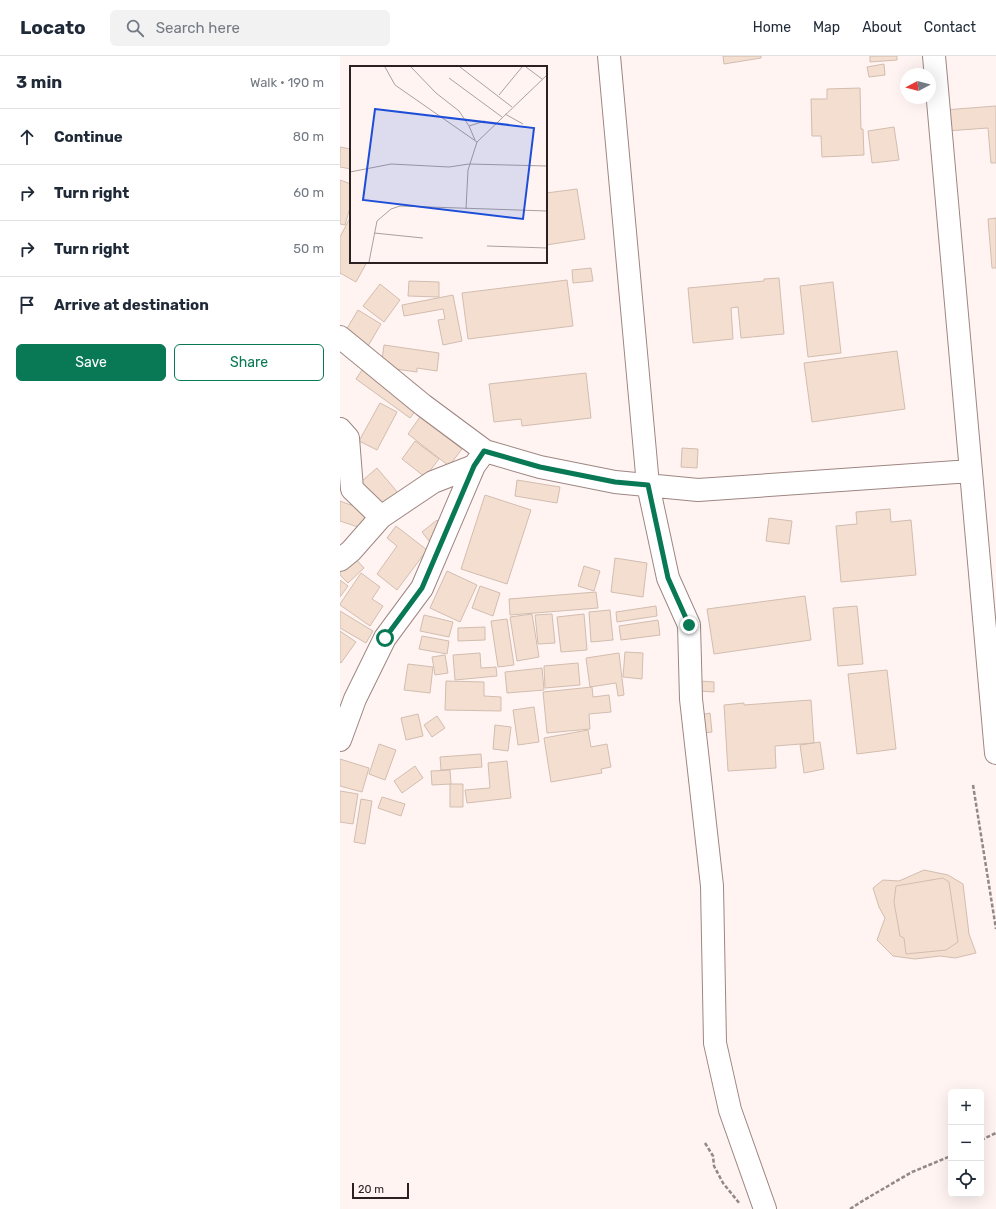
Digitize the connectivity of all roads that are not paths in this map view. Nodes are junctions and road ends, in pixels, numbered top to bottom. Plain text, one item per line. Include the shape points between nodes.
1 (609, 56) edge
2 (934, 56) edge
3 (340, 337) edge
4 (340, 429) edge
5 (479, 459) junction
6 (971, 471) junction
7 (648, 485) junction
8 (381, 517) junction
9 (340, 560) edge
10 (340, 740) edge
11 (996, 753) edge
12 (765, 1209) edge

1 - 7 street
2 - 6 street
3 - 5 street via 423,405
4 - 8 street via 348,438 352,489
5 - 7 street via 540,467 615,482
5 - 8 street via 433,482
5 - 10 street via 422,588 385,638 355,699
6 - 7 street via 698,490
6 - 11 street
7 - 12 street via 668,578 689,625 691,699 712,886 715,1042 730,1110
8 - 9 street

